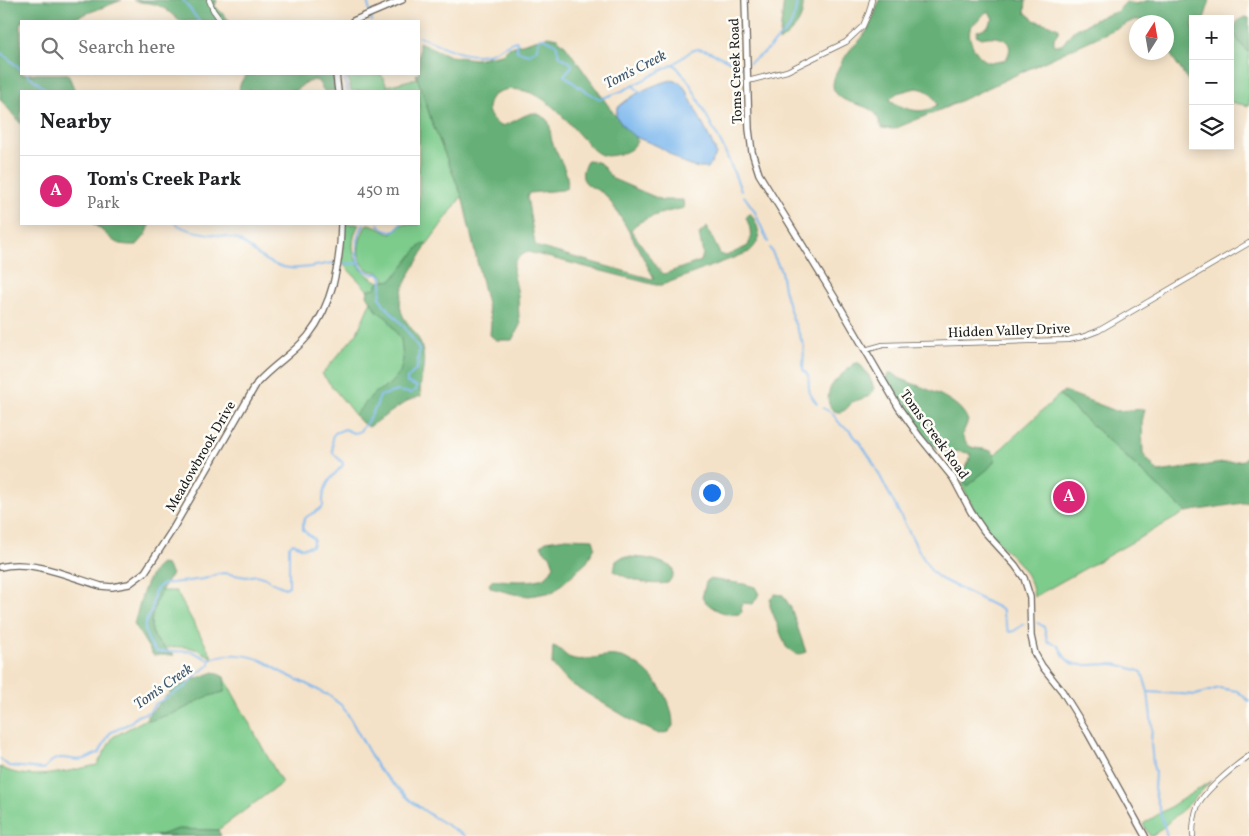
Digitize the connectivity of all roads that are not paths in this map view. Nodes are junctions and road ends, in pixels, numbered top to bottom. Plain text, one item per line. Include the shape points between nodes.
1 (209, 0) edge
2 (402, 0) edge
3 (745, 0) edge
4 (872, 0) edge
5 (220, 20) edge
6 (355, 20) edge
7 (336, 75) edge
8 (748, 81) junction
9 (338, 90) edge
10 (341, 225) edge
11 (1249, 243) edge
12 (866, 350) junction
13 (0, 567) edge
14 (1249, 756) edge
15 (1145, 836) edge
16 (1192, 836) edge

1 - 5 street
2 - 6 street
3 - 8 street, Toms Creek Road
4 - 8 street via 863,26 846,42 787,71
7 - 9 street
8 - 12 street, Toms Creek Road via 751,143 759,174
10 - 13 street, Meadowbrook Drive via 330,293 316,325 257,383 145,572 130,584 112,587 30,565
11 - 12 street, Hidden Valley Drive via 1081,338 883,345
12 - 15 street, Toms Creek Road via 904,415 953,478 979,525 1024,578 1030,598 1035,654 1088,733
14 - 16 street via 1202,798

